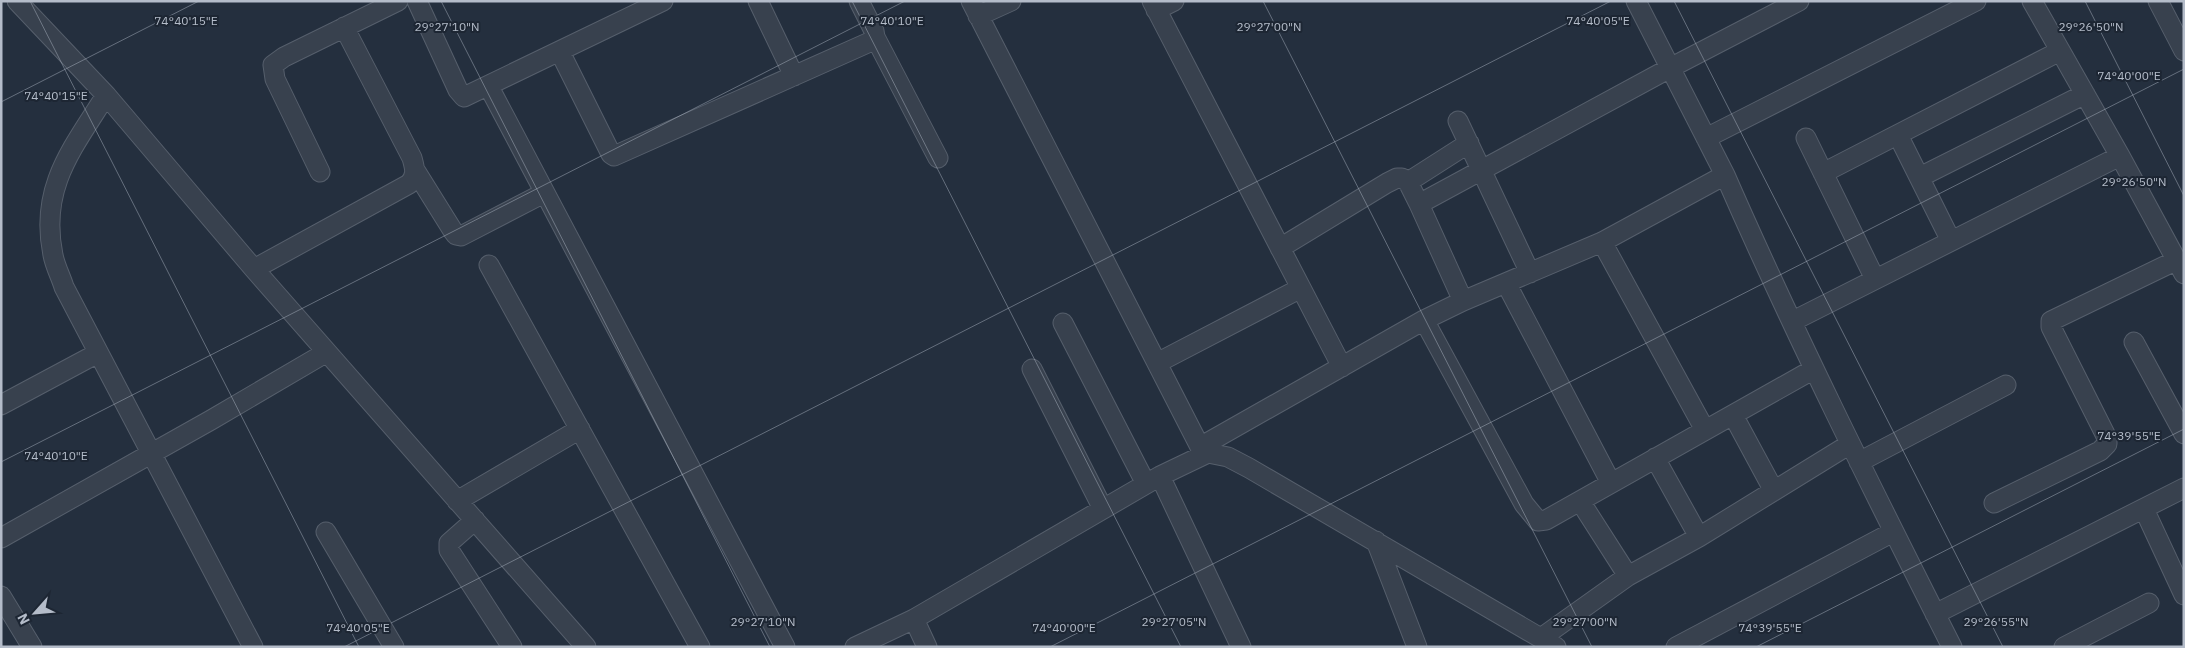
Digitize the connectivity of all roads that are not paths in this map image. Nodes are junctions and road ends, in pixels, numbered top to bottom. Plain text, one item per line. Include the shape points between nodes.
1 (17, 1) edge
2 (398, 1) edge
3 (417, 1) edge
4 (663, 1) edge
5 (758, 1) edge
6 (859, 1) edge
7 (1011, 1) edge
8 (1174, 1) edge
9 (1636, 1) edge
10 (1799, 1) edge
11 (1976, 1) edge
12 (2032, 1) edge
13 (2158, 1) edge
14 (1154, 6) edge
15 (974, 9) edge
16 (344, 27) junction
17 (875, 37) junction
18 (2060, 51) junction
19 (2184, 51) edge
20 (560, 52) junction
21 (1670, 68) junction
22 (794, 76) junction
23 (489, 86) junction
24 (2085, 94) junction
25 (106, 95) junction
26 (1458, 121) dead end
27 (1898, 135) junction
28 (1706, 138) junction
29 (1806, 138) dead end
30 (1469, 143) junction
31 (2120, 156) junction
32 (938, 158) dead end
33 (415, 170) junction
34 (1482, 171) junction
35 (320, 172) dead end
36 (1823, 173) junction
37 (1725, 175) junction
38 (1920, 177) junction
39 (1408, 182) junction
40 (544, 193) junction
41 (1419, 204) junction
42 (1951, 241) junction
43 (1602, 242) junction
44 (1280, 248) junction
45 (489, 265) dead end
46 (2180, 267) edge
47 (254, 269) junction
48 (1530, 273) junction
49 (1875, 279) junction
50 (1506, 283) junction
51 (1301, 288) junction
52 (1463, 301) junction
53 (1424, 320) junction
54 (1793, 321) junction
55 (1063, 324) dead end
56 (2134, 342) dead end
57 (327, 352) junction
58 (98, 353) junction
59 (1157, 363) junction
60 (1342, 367) junction
61 (1032, 369) dead end
62 (1814, 369) junction
63 (2006, 385) dead end
64 (1, 405) edge
65 (1732, 415) junction
66 (580, 429) junction
67 (1705, 430) junction
68 (2184, 434) edge
69 (1850, 444) junction
70 (1204, 450) junction
71 (151, 454) junction
72 (1655, 458) junction
73 (1859, 462) junction
74 (1153, 480) junction
75 (1610, 484) junction
76 (2184, 488) edge
77 (1774, 491) junction
78 (457, 501) junction
79 (1580, 501) junction
80 (1994, 503) dead end
81 (1103, 509) junction
82 (2144, 509) junction
83 (475, 520) junction
84 (326, 532) dead end
85 (1893, 532) junction
86 (1699, 537) junction
87 (1, 538) edge
88 (1376, 541) junction
89 (1628, 576) junction
90 (1, 596) edge
91 (2184, 596) edge
92 (2149, 603) dead end
93 (1935, 614) junction
94 (914, 618) junction
95 (1548, 642) edge
96 (32, 647) edge
97 (253, 647) edge
98 (394, 647) edge
99 (512, 647) edge
100 (586, 647) edge
101 (700, 647) edge
102 (785, 647) edge
103 (855, 647) edge
104 (927, 647) edge
105 (1242, 647) edge
106 (1417, 647) edge
107 (1676, 647) edge
108 (1952, 647) edge
109 (2064, 647) edge

1 - 25 street
2 - 16 street
3 - 23 street via 460,95 469,96
4 - 20 street
5 - 22 street
6 - 17 street
7 - 15 street
8 - 14 street
9 - 21 street
10 - 21 street
11 - 28 street
12 - 18 street
13 - 19 street
14 - 44 street
15 - 59 street
16 - 33 street via 412,158
16 - 35 street via 273,65 275,79
17 - 22 street
17 - 32 street
18 - 24 street
18 - 27 street
20 - 22 street via 614,156
20 - 23 street
21 - 28 street
21 - 34 street
23 - 40 street
24 - 31 street
24 - 38 street
25 - 47 street
25 - 58 street via 65,161 52,191 50,224 53,255 64,288
26 - 30 street
27 - 36 street
27 - 38 street
28 - 37 street
29 - 36 street
30 - 34 street
30 - 39 street
31 - 42 street
31 - 46 street
33 - 40 street via 452,230 461,236
33 - 47 street via 409,184
34 - 41 street
34 - 48 street
36 - 49 street
37 - 43 street
37 - 54 street
38 - 42 street
39 - 41 street
39 - 44 street via 1402,178 1387,182
40 - 102 street
41 - 52 street
42 - 49 street
43 - 48 street
43 - 67 street
44 - 51 street
45 - 66 street
46 - 80 street via 2051,321 2107,444 2100,451
47 - 57 street
48 - 50 street
49 - 54 street
50 - 52 street
50 - 75 street
51 - 59 street
51 - 60 street
52 - 53 street
53 - 60 street
53 - 79 street via 1530,515 1538,521 1546,520
54 - 62 street
55 - 74 street
56 - 68 street
57 - 71 street
57 - 78 street
58 - 64 street
58 - 71 street
59 - 70 street
60 - 70 street
61 - 81 street
62 - 65 street
62 - 69 street
63 - 73 street
65 - 67 street
65 - 77 street
66 - 78 street
66 - 101 street
67 - 72 street
69 - 73 street
69 - 77 street
70 - 74 street
70 - 88 street via 1235,461
71 - 87 street
71 - 97 street
72 - 75 street
72 - 86 street
73 - 85 street
74 - 81 street
74 - 105 street
75 - 79 street
76 - 82 street
77 - 86 street
78 - 83 street
79 - 89 street
81 - 94 street
82 - 91 street
82 - 93 street
83 - 99 street via 449,543 449,550
83 - 100 street
84 - 98 street
85 - 93 street
85 - 107 street
86 - 89 street
88 - 95 street
88 - 106 street
89 - 95 street
90 - 96 street
92 - 109 street
93 - 108 street
94 - 103 street
94 - 104 street

